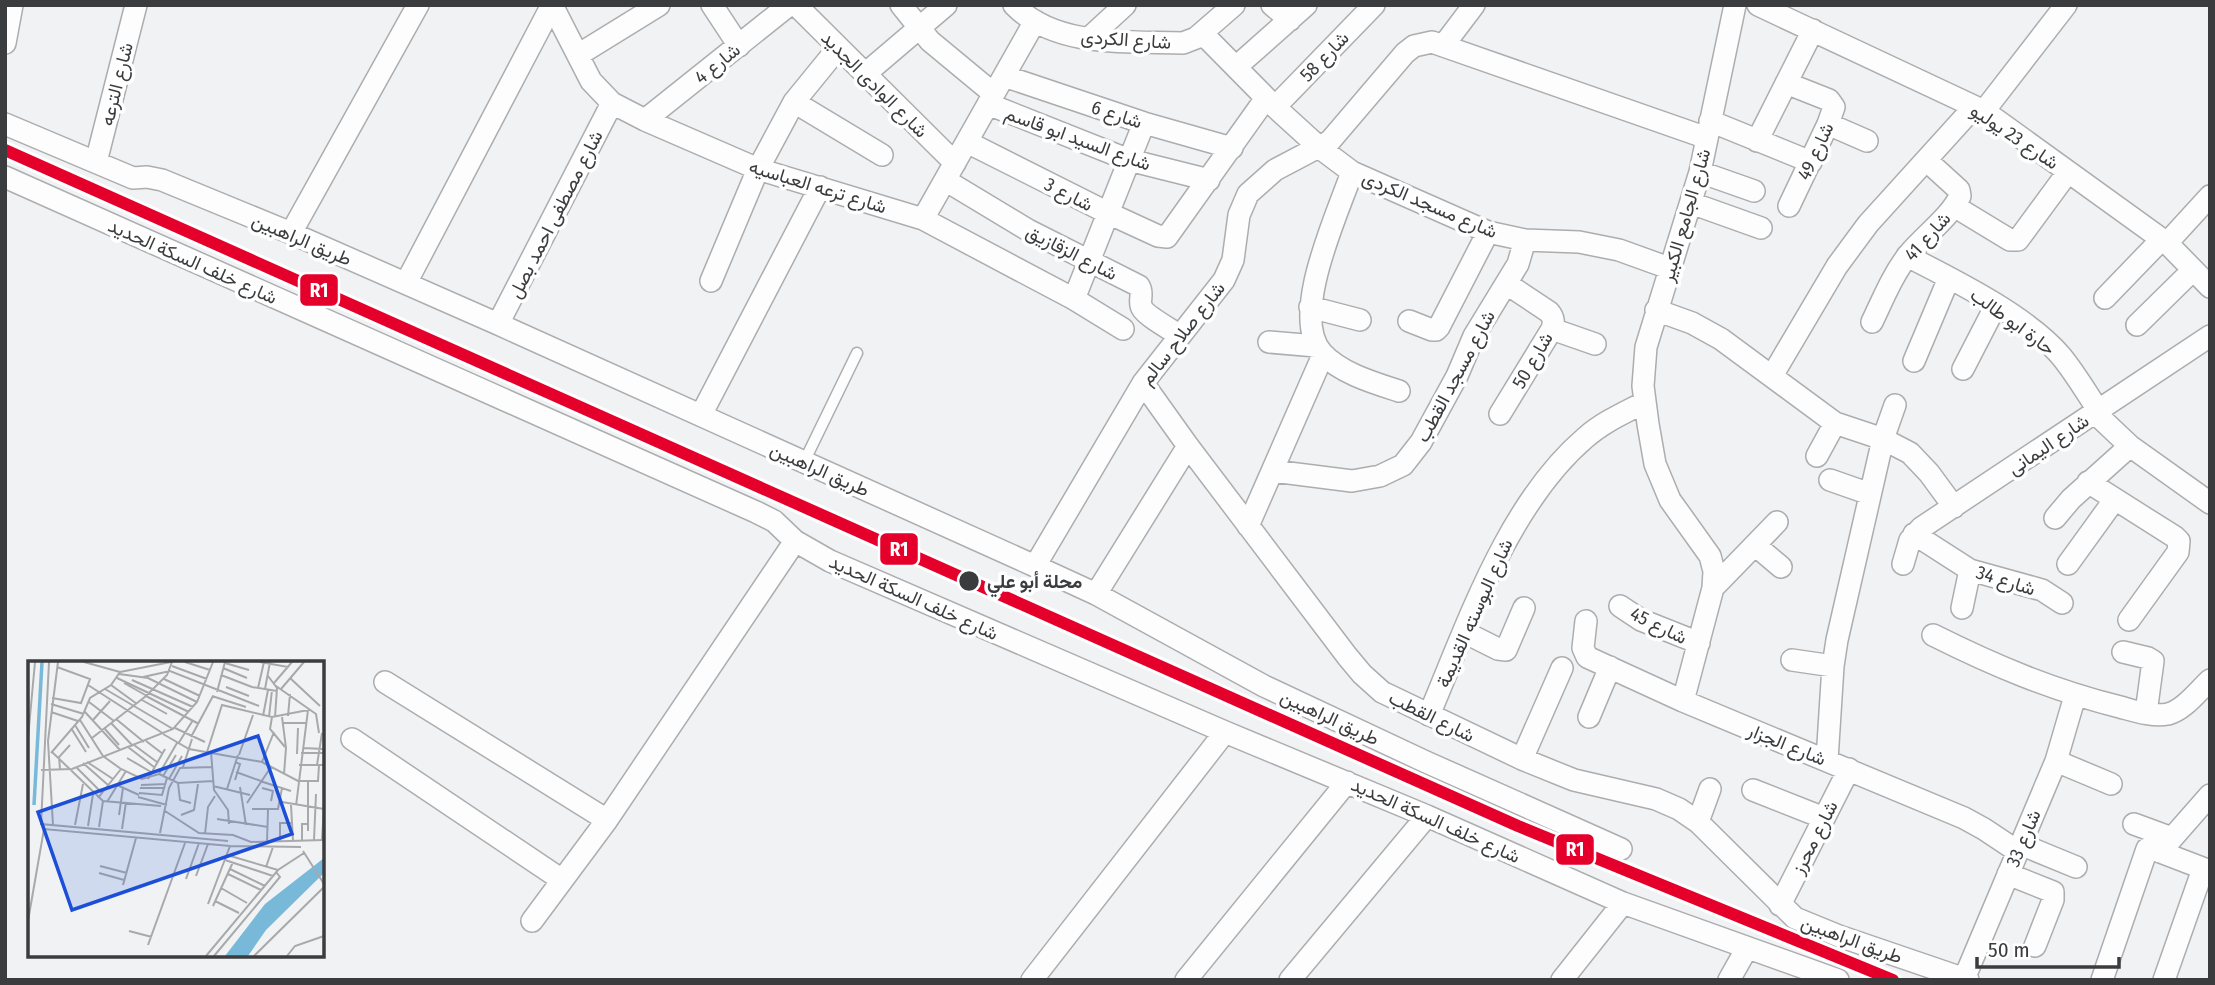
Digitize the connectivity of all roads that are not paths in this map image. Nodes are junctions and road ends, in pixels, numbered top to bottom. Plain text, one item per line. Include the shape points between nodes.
1 (12, 5) edge
2 (136, 5) edge
3 (418, 5) edge
4 (552, 5) edge
5 (659, 5) edge
6 (712, 5) edge
7 (789, 5) edge
8 (796, 5) edge
9 (901, 5) edge
10 (946, 5) edge
11 (1125, 5) edge
12 (1234, 5) edge
13 (1272, 5) edge
14 (1306, 5) edge
15 (1374, 5) edge
16 (1474, 5) edge
17 (1735, 5) edge
18 (1758, 5) edge
19 (2066, 5) edge
20 (1024, 11) edge
21 (625, 14) edge
22 (1290, 20) junction
23 (920, 27) junction
24 (1813, 30) junction
25 (1202, 33) junction
26 (1088, 38) junction
27 (5, 43) edge
28 (1438, 44) junction
29 (739, 46) junction
30 (838, 48) junction
31 (578, 55) junction
32 (1236, 67) junction
33 (865, 75) junction
34 (1786, 83) junction
35 (995, 92) junction
36 (794, 102) junction
37 (1270, 102) junction
38 (612, 103) junction
39 (1979, 109) junction
40 (645, 120) junction
41 (1144, 123) junction
42 (5, 124) edge
43 (1828, 124) junction
44 (1709, 130) junction
45 (1758, 141) junction
46 (1867, 141) dead end
47 (967, 142) junction
48 (1231, 148) junction
49 (1320, 148) junction
50 (882, 155) dead end
51 (1129, 160) junction
52 (1926, 160) junction
53 (96, 162) junction
54 (1811, 162) junction
55 (758, 169) junction
56 (950, 171) junction
57 (1352, 172) junction
58 (1700, 172) junction
59 (2068, 172) junction
60 (7, 178) edge
61 (1209, 180) junction
62 (820, 187) junction
63 (1754, 191) dead end
64 (2210, 196) edge
65 (1691, 203) junction
66 (1789, 206) dead end
67 (1954, 206) junction
68 (1108, 213) junction
69 (923, 219) junction
70 (1761, 228) dead end
71 (1172, 232) joint
72 (1488, 232) junction
73 (291, 233) junction
74 (1525, 240) junction
75 (2165, 241) junction
76 (1907, 257) junction
77 (1089, 261) junction
78 (1670, 268) junction
79 (2193, 270) junction
80 (1949, 278) junction
81 (711, 281) dead end
82 (406, 284) junction
83 (1507, 284) junction
84 (2210, 287) edge
85 (2105, 298) dead end
86 (1074, 299) junction
87 (1996, 305) junction
88 (1310, 307) junction
89 (1656, 310) junction
90 (1360, 320) dead end
91 (1409, 321) dead end
92 (1872, 322) dead end
93 (499, 324) junction
94 (2137, 325) dead end
95 (1123, 328) dead end
96 (1552, 329) junction
97 (1180, 336) junction
98 (2210, 336) edge
99 (1269, 342) dead end
100 (1595, 344) dead end
101 (1320, 351) junction
102 (857, 353) dead end
103 (1914, 361) dead end
104 (1963, 369) dead end
105 (1772, 376) junction
106 (1143, 383) junction
107 (1399, 391) dead end
108 (1645, 402) junction
109 (1895, 405) dead end
110 (2096, 411) junction
111 (1500, 414) dead end
112 (701, 415) junction
113 (1835, 423) junction
114 (1883, 439) junction
115 (1188, 446) junction
116 (2130, 446) junction
117 (1817, 456) dead end
118 (804, 462) junction
119 (1273, 471) junction
120 (1830, 480) dead end
121 (2088, 482) junction
122 (1870, 494) junction
123 (2115, 499) junction
124 (2210, 503) edge
125 (1954, 507) junction
126 (2055, 518) dead end
127 (1777, 522) dead end
128 (1248, 526) junction
129 (1914, 534) junction
130 (795, 541) junction
131 (1755, 545) junction
132 (1903, 564) dead end
133 (2068, 564) dead end
134 (1035, 566) junction
135 (1782, 567) dead end
136 (1970, 570) junction
137 (1713, 588) junction
138 (1096, 594) junction
139 (2062, 603) dead end
140 (1620, 606) dead end
141 (1524, 608) dead end
142 (1962, 608) dead end
143 (2129, 620) dead end
144 (1586, 621) dead end
145 (1464, 632) junction
146 (1933, 635) dead end
147 (1699, 643) junction
148 (2123, 652) dead end
149 (1792, 660) dead end
150 (1833, 666) junction
151 (1610, 667) junction
152 (1562, 668) dead end
153 (2210, 680) edge
154 (385, 682) dead end
155 (2075, 696) junction
156 (1683, 701) junction
157 (2152, 714) junction
158 (1429, 715) junction
159 (1589, 717) dead end
160 (1225, 732) junction
161 (352, 739) dead end
162 (1522, 758) junction
163 (1826, 760) junction
164 (2056, 761) junction
165 (1849, 769) junction
166 (1347, 782) junction
167 (2111, 785) dead end
168 (1710, 789) dead end
169 (1753, 790) dead end
170 (2210, 795) edge
171 (1427, 816) junction
172 (1824, 818) junction
173 (607, 820) junction
174 (1698, 822) junction
175 (2134, 824) dead end
176 (2160, 846) junction
177 (2018, 848) junction
178 (1621, 849) dead end
179 (2076, 867) dead end
180 (2206, 870) edge
181 (2008, 874) junction
182 (562, 880) junction
183 (1623, 903) junction
184 (1780, 905) junction
185 (531, 921) dead end
186 (2035, 946) dead end
187 (1747, 948) junction
188 (1801, 974) edge
189 (1566, 978) edge
190 (1966, 979) edge
191 (1032, 980) edge
192 (1186, 980) edge
193 (1290, 980) edge
194 (1729, 980) edge
195 (1838, 980) edge
196 (2102, 980) edge
197 (2164, 980) edge

1 - 27 street
2 - 53 street, شارع الترعه
3 - 73 street
4 - 31 street, شارع ترعه العباسيه
4 - 82 street
5 - 21 street
6 - 29 street
7 - 29 street, شارع 4
8 - 30 street, شارع الوادى الجديد
9 - 23 street
10 - 23 street
11 - 26 street
12 - 25 street
13 - 22 street
14 - 22 street
15 - 37 street, شارع 58
16 - 28 street
17 - 44 street, شارع الجامع الكبير
18 - 24 street, شارع 23 يوليو
19 - 39 street
20 - 26 street, شارع الكردى via 1060,32
20 - 35 street
21 - 31 street
22 - 32 street
23 - 33 street
23 - 35 street via 930,41
24 - 34 street
24 - 39 street, شارع 23 يوليو
25 - 26 street, شارع الكردى via 1183,43
25 - 32 street, شارع مسجد الكردى
28 - 44 street
28 - 49 street, شارع صلاح سالم via 1414,46 1405,53
29 - 40 street, شارع 4
30 - 33 street, شارع الوادى الجديد
30 - 36 street
31 - 38 street, شارع ترعه العباسيه via 591,81
32 - 37 street, شارع مسجد الكردى
33 - 56 street, شارع الوادى الجديد
34 - 43 street, شارع 49 via 1832,103
34 - 45 street
35 - 41 street, شارع 6
35 - 47 street
35 - 51 street, شارع السيد ابو قاسم
36 - 50 street
36 - 55 street
37 - 48 street, شارع 58
37 - 49 street, شارع مسجد الكردى
38 - 40 street, شارع ترعه العباسيه
38 - 93 street, شارع مصطفى احمد بصل
39 - 52 street
39 - 59 street, شارع 23 يوليو
40 - 55 street, شارع ترعه العباسيه
41 - 48 street, شارع 6
41 - 51 street
42 - 53 street, طريق الراهبين
43 - 46 street
43 - 54 street, شارع 49
44 - 45 street
44 - 58 street, شارع الجامع الكبير
45 - 54 street
47 - 56 street
47 - 68 street, شارع 3
48 - 61 street, شارع 58
49 - 57 street, شارع مسجد الكردى
49 - 97 street, شارع صلاح سالم via 1275,170 1248,194 1224,280
51 - 61 street, شارع السيد ابو قاسم
51 - 68 street
52 - 67 street, شارع 41 via 1961,193
52 - 105 street via 1853,244
53 - 73 street, طريق الراهبين via 133,178 162,180
54 - 66 street, شارع 49
55 - 62 street, شارع ترعه العباسيه
55 - 81 street
56 - 69 street
56 - 77 street, شارع الزقازيق via 1028,230
57 - 72 street, شارع مسجد الكردى
57 - 88 street via 1318,267
58 - 63 street
58 - 65 street, شارع الجامع الكبير
59 - 67 street via 2018,240 2010,240
59 - 75 street, شارع 23 يوليو
60 - 130 street, شارع خلف السكة الحديد via 756,512 774,521
61 - 71 street, شارع 58
62 - 69 street, شارع ترعه العباسيه
62 - 112 street
64 - 75 street
65 - 70 street
65 - 78 street, شارع الجامع الكبير
67 - 76 street, شارع 41
68 - 71 street, شارع 3 via 1158,236
68 - 77 street
69 - 86 street, شارع ترعه العباسيه
72 - 74 street, شارع مسجد الكردى
72 - 91 street via 1439,327 1432,330
73 - 82 street, طريق الراهبين
74 - 78 street, شارع مسجد الكردى via 1579,242
74 - 83 street, شارع مسجد القطب
75 - 79 street, شارع 23 يوليو
75 - 85 street
76 - 80 street, حارة ابو طالب
76 - 92 street, شارع 41
77 - 86 street
77 - 97 street, شارع الزقازيق via 1139,286 1143,311
78 - 89 street, شارع الجامع الكبير
79 - 84 street, شارع 23 يوليو
79 - 94 street
80 - 87 street, حارة ابو طالب
80 - 103 street
82 - 93 street, طريق الراهبين
83 - 96 street, شارع 50 via 1549,312
83 - 119 street, شارع مسجد القطب via 1474,336 1421,442 1403,465 1381,476 1352,481
86 - 95 street, شارع ترعه العباسيه
87 - 104 street
87 - 110 street, حارة ابو طالب via 2060,355
88 - 90 street
88 - 101 street
89 - 105 street via 1721,339
89 - 108 street, شارع الجامع الكبير via 1646,347
93 - 112 street, طريق الراهبين
96 - 100 street
96 - 111 street, شارع 50
97 - 106 street, شارع صلاح سالم
98 - 110 street, شارع اليمانى
99 - 101 street
101 - 107 street via 1335,364
101 - 119 street
102 - 118 lane
105 - 113 street
106 - 115 street, شارع القطب
106 - 134 street, شارع صلاح سالم
108 - 137 street, شارع الجامع الكبير via 1655,464 1670,500 1710,556
108 - 145 street, شارع البوسته القديمة via 1614,417 1562,460 1512,531
109 - 114 street
110 - 116 street, حارة ابو طالب
110 - 125 street, شارع اليمانى
112 - 118 street, طريق الراهبين
113 - 114 street
113 - 117 street
114 - 122 street
114 - 125 street via 1910,453
115 - 128 street, شارع القطب
115 - 138 street
116 - 121 street
116 - 124 street, حارة ابو طالب
118 - 134 street, طريق الراهبين
119 - 128 street
120 - 122 street
121 - 123 street
121 - 126 street
122 - 150 street
123 - 133 street
123 - 143 street via 2175,537 2180,546
125 - 129 street, شارع اليمانى
127 - 131 street
128 - 158 street, شارع القطب via 1362,674 1382,692
129 - 132 street
129 - 136 street, شارع 34
130 - 160 street, شارع خلف السكة الحديد via 830,561
130 - 173 street
131 - 135 street
131 - 137 street
134 - 138 street, طريق الراهبين
136 - 139 street, شارع 34 via 2042,590
136 - 142 street
137 - 147 street
138 - 178 street, طريق الراهبين via 1264,686
140 - 147 street, شارع 45
141 - 145 street via 1506,650
144 - 151 street, شارع الجزار via 1584,653
145 - 158 street, شارع البوسته القديمة
146 - 155 street via 1982,660
147 - 156 street
148 - 157 street via 2153,661
149 - 150 street
150 - 163 street
151 - 156 street, شارع الجزار
151 - 159 street
152 - 162 street
153 - 157 street via 2182,707
154 - 173 street
155 - 157 street
155 - 164 street, شارع 33
156 - 163 street, شارع الجزار
158 - 162 street, شارع القطب
160 - 166 street, شارع خلف السكة الحديد
160 - 191 street
161 - 182 street
162 - 174 street, شارع القطب via 1574,780 1656,799
163 - 165 street, شارع الجزار
164 - 167 street
164 - 177 street, شارع 33
165 - 172 street, شارع محرز
165 - 177 street, شارع الجزار via 1964,818
166 - 171 street, شارع خلف السكة الحديد
166 - 192 street
168 - 174 street
169 - 172 street
170 - 176 street
171 - 183 street, شارع خلف السكة الحديد
171 - 193 street
172 - 184 street, شارع محرز
173 - 182 street
174 - 184 street, شارع القطب
175 - 176 street
176 - 180 street
176 - 196 street via 2146,850
177 - 179 street, شارع الجزار
177 - 181 street, شارع 33
180 - 197 street
181 - 186 street via 2053,892
181 - 190 street, شارع 33
182 - 185 street
183 - 187 street, شارع خلف السكة الحديد
183 - 189 street
184 - 190 street, طريق الراهبين via 1794,918 1820,929
187 - 188 street, شارع خلف السكة الحديد
187 - 194 street
188 - 195 street, شارع خلف السكة الحديد

